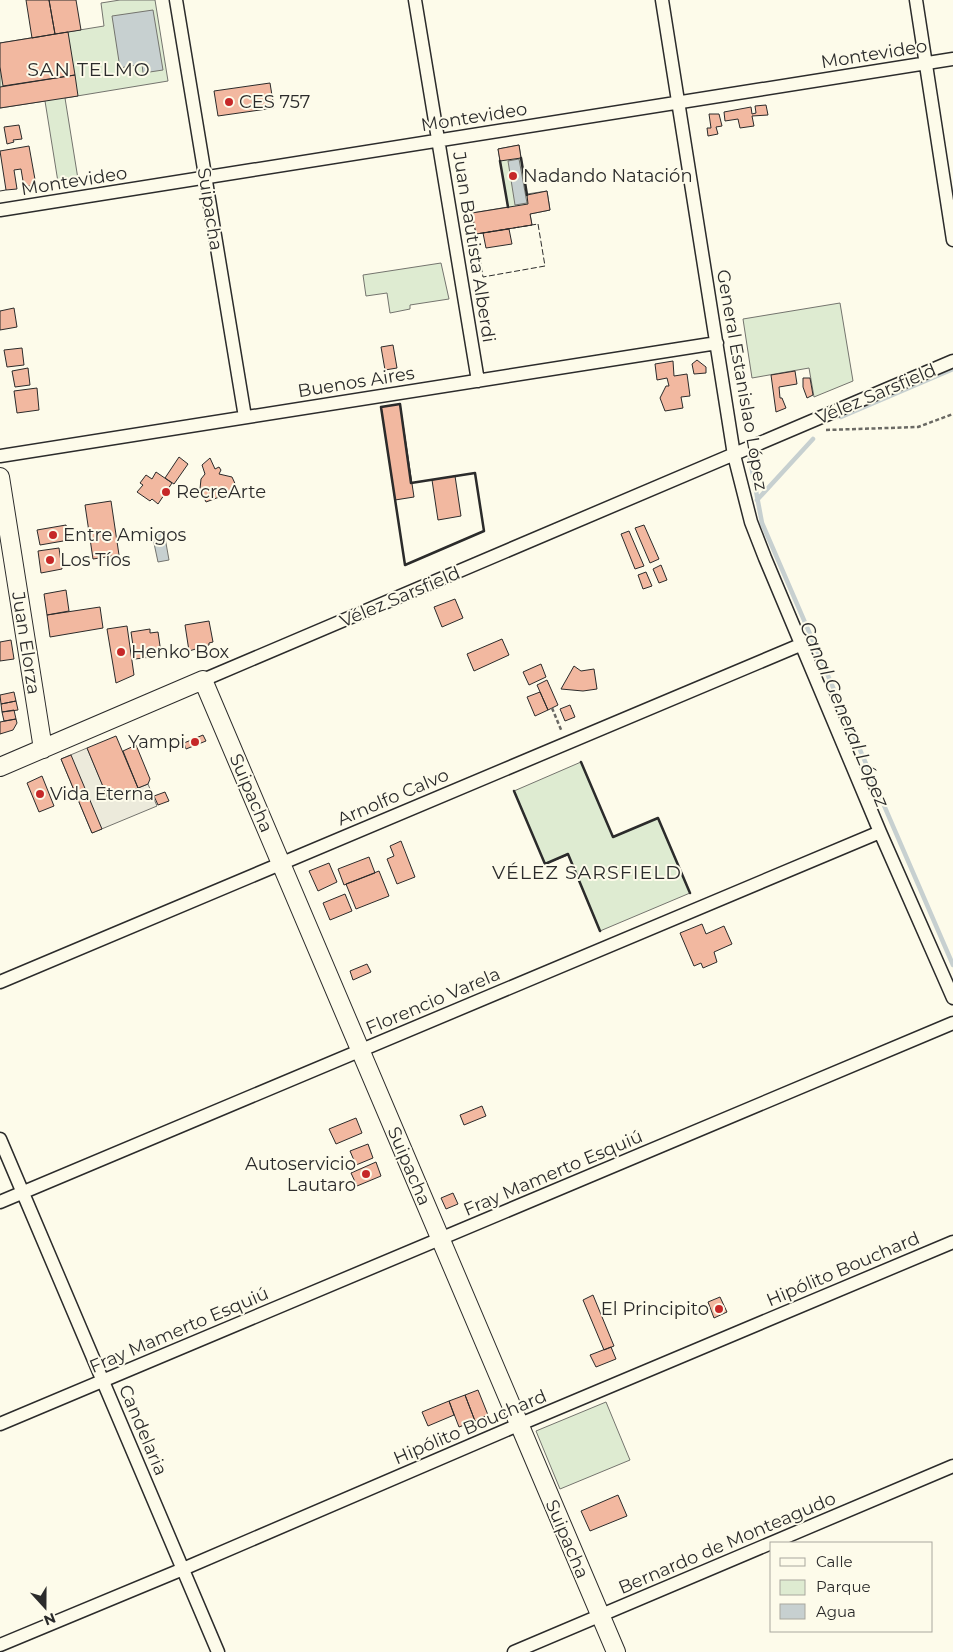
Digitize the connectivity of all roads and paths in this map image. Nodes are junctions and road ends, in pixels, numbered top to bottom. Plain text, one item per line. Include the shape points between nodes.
1 (176, 0) edge
2 (415, 0) edge
3 (662, 0) edge
4 (916, 0) edge
5 (953, 59) edge
6 (926, 63) junction
7 (678, 102) junction
8 (438, 140) junction
9 (205, 178) junction
10 (0, 210) edge
11 (953, 240) edge
12 (717, 343) junction
13 (953, 361) edge
14 (478, 381) junction
15 (953, 414) edge
16 (244, 418) junction
17 (800, 427) junction
18 (734, 455) junction
19 (0, 456) edge
20 (0, 477) edge
21 (800, 645) junction
22 (203, 680) junction
23 (552, 708) dead end
24 (567, 743) junction
25 (43, 750) junction
26 (0, 767) edge
27 (880, 832) junction
28 (281, 864) junction
29 (0, 982) edge
30 (953, 998) edge
31 (953, 1023) edge
32 (360, 1051) junction
33 (0, 1139) edge
34 (23, 1193) junction
35 (0, 1202) edge
36 (440, 1239) junction
37 (953, 1242) edge
38 (103, 1381) junction
39 (0, 1424) edge
40 (518, 1425) junction
41 (953, 1466) edge
42 (773, 1542) edge
43 (770, 1543) edge
44 (183, 1569) junction
45 (600, 1615) junction
46 (0, 1645) edge
47 (218, 1652) edge
48 (514, 1652) edge
49 (616, 1652) edge

1 - 9 street, Suipacha
2 - 8 street, Juan Bautista Alberdi
3 - 7 street, General Estanislao López
4 - 6 street
5 - 6 street, Montevideo
6 - 7 street, Montevideo
6 - 11 street
7 - 8 street, Montevideo
7 - 12 street, General Estanislao López
8 - 9 street, Montevideo
8 - 14 street, Juan Bautista Alberdi
9 - 10 street, Montevideo
9 - 16 street, Suipacha
12 - 14 street, Buenos Aires
12 - 18 street, General Estanislao López
13 - 17 street, Vélez Sarsfield
14 - 16 street, Buenos Aires
15 - 17 path, Vélez Sarsfield via 918,427 820,430
16 - 19 street, Buenos Aires
17 - 18 street, Vélez Sarsfield
18 - 21 street, General Estanislao López via 751,522
18 - 22 street, Vélez Sarsfield
20 - 25 main road, Juan Elorza
21 - 24 street, Arnolfo Calvo
21 - 27 street, General Estanislao López
22 - 25 main road, Vélez Sarsfield
22 - 28 main road, Suipacha
23 - 24 path
24 - 28 street, Arnolfo Calvo
25 - 26 main road, Vélez Sarsfield
27 - 30 street, General Estanislao López
27 - 32 street, Florencio Varela
28 - 29 street, Arnolfo Calvo
28 - 32 main road, Suipacha
31 - 36 street, Fray Mamerto Esquiú
32 - 34 street, Florencio Varela
32 - 36 main road, Suipacha
33 - 34 street, Candelaria
34 - 35 street, Florencio Varela
34 - 38 street, Candelaria
36 - 38 street, Fray Mamerto Esquiú
36 - 40 main road, Suipacha
37 - 40 street, Hipólito Bouchard
38 - 39 street, Fray Mamerto Esquiú
38 - 44 street, Candelaria
40 - 44 street, Hipólito Bouchard
40 - 45 main road, Suipacha
41 - 42 street, Bernardo de Monteagudo
43 - 45 street, Bernardo de Monteagudo
44 - 46 street, Hipólito Bouchard
44 - 47 street, Candelaria
45 - 48 street, Bernardo de Monteagudo
45 - 49 main road, Suipacha

